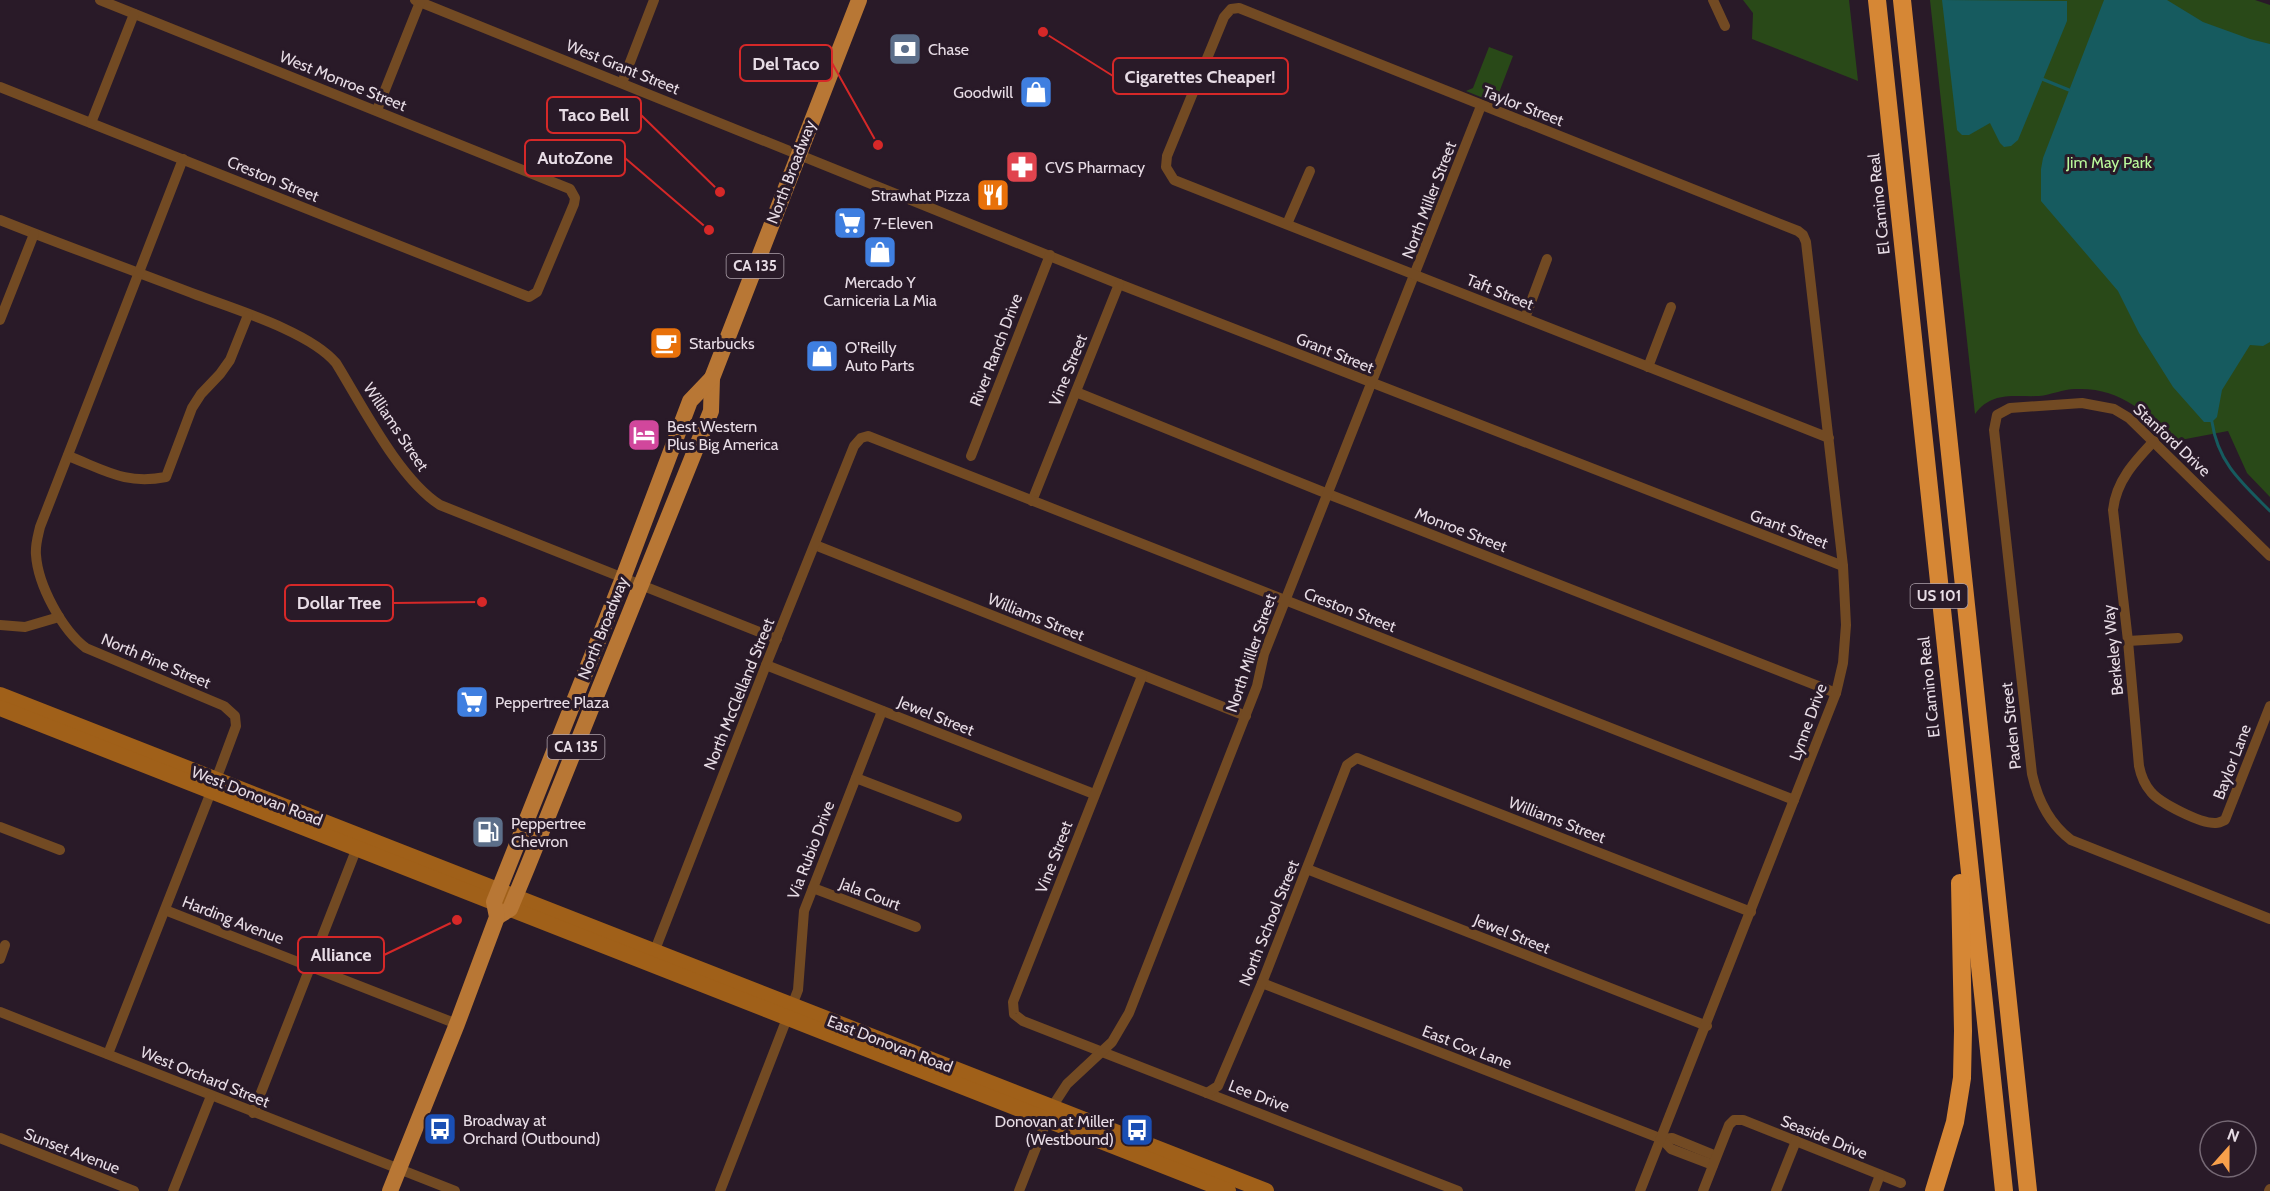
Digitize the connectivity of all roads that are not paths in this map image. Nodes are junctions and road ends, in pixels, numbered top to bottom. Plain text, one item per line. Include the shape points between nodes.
1 (100, 0) edge
2 (654, 0) edge
3 (860, 0) edge
4 (1713, 0) edge
5 (1877, 0) edge
6 (1902, 0) edge
7 (417, 1) edge
8 (134, 14) junction
9 (1725, 26) dead end
10 (622, 83) junction
11 (0, 87) edge
12 (1481, 105) junction
13 (377, 110) junction
14 (91, 123) junction
15 (798, 153) junction
16 (183, 159) junction
17 (820, 161) joint
18 (1166, 167) joint
19 (1310, 171) dead end
20 (0, 220) edge
21 (1287, 224) junction
22 (34, 234) junction
23 (1803, 235) joint
24 (1050, 255) junction
25 (1547, 259) dead end
26 (138, 273) junction
27 (1416, 275) junction
28 (1119, 284) junction
29 (534, 296) joint
30 (1671, 307) dead end
31 (248, 315) junction
32 (1525, 318) junction
33 (0, 320) edge
34 (1648, 367) junction
35 (712, 378) junction
36 (1372, 384) junction
37 (1076, 392) junction
38 (2028, 407) joint
39 (861, 438) joint
40 (1829, 438) junction
41 (2154, 441) junction
42 (68, 456) junction
43 (971, 456) dead end
44 (1328, 494) junction
45 (1032, 501) junction
46 (815, 545) junction
47 (2270, 556) edge
48 (1843, 566) junction
49 (622, 578) junction
50 (640, 585) junction
51 (1285, 601) junction
52 (59, 616) junction
53 (0, 625) edge
54 (2178, 638) dead end
55 (777, 639) junction
56 (2128, 641) junction
57 (766, 665) junction
58 (1142, 676) junction
59 (1836, 693) junction
60 (0, 695) edge
61 (2270, 706) edge
62 (0, 708) edge
63 (882, 711) junction
64 (1246, 716) junction
65 (1352, 760) joint
66 (856, 778) junction
67 (214, 785) junction
68 (1094, 794) junction
69 (1794, 800) junction
70 (957, 818) dead end
71 (2217, 823) joint
72 (0, 827) edge
73 (1965, 837) junction
74 (359, 842) junction
75 (60, 850) dead end
76 (1307, 869) junction
77 (813, 888) junction
78 (503, 903) junction
79 (165, 910) junction
80 (1751, 912) junction
81 (2270, 920) edge
82 (916, 927) dead end
83 (5, 945) dead end
84 (652, 957) junction
85 (0, 959) edge
86 (310, 967) junction
87 (1262, 983) junction
88 (789, 1011) junction
89 (0, 1012) edge
90 (458, 1024) junction
91 (1707, 1026) junction
92 (1048, 1031) joint
93 (1102, 1053) junction
94 (108, 1054) junction
95 (1207, 1093) junction
96 (211, 1096) junction
97 (253, 1113) junction
98 (1050, 1114) junction
99 (0, 1138) edge
100 (1662, 1139) junction
101 (1796, 1141) junction
102 (1715, 1161) junction
103 (399, 1168) junction
104 (1880, 1175) junction
105 (1901, 1183) dead end
106 (134, 1191) edge
107 (173, 1191) edge
108 (390, 1191) edge
109 (455, 1191) edge
110 (720, 1191) edge
111 (1019, 1191) edge
112 (1228, 1191) edge
113 (1266, 1191) edge
114 (1458, 1191) edge
115 (1640, 1191) edge
116 (1703, 1191) edge
117 (1776, 1191) edge
118 (1874, 1191) edge
119 (1934, 1191) edge
120 (2004, 1191) edge
121 (2028, 1191) edge

1 - 8 street, West Monroe Street
2 - 10 street
3 - 15 main road, North Broadway / CA 135
4 - 9 street
5 - 73 highway, El Camino Real / US 101
6 - 121 highway, US 101
7 - 10 street, West Grant Street
7 - 13 street
8 - 13 street, West Monroe Street
8 - 14 street
10 - 15 street, West Grant Street
11 - 14 street, Creston Street
12 - 18 street, Taylor Street via 1239,8 1231,9 1224,17 1167,156
12 - 23 street, Taylor Street
12 - 27 street, North Miller Street
13 - 29 street, West Monroe Street via 570,189 574,204
14 - 16 street, Creston Street
15 - 17 street, West Grant Street
15 - 35 main road, North Broadway / CA 135
16 - 26 street, North Pine Street
16 - 29 street, Creston Street via 518,293
17 - 24 street, Grant Street
18 - 21 street, Taft Street via 1174,180
19 - 21 street
20 - 22 street, Williams Street
21 - 27 street, Taft Street
22 - 26 street, Williams Street
22 - 33 street
23 - 40 street, Lynne Drive
24 - 28 street, Grant Street
24 - 43 street, River Ranch Drive
25 - 32 street
26 - 31 street, Williams Street
26 - 42 street, North Pine Street
27 - 32 street, Taft Street
27 - 36 street, North Miller Street
28 - 36 street, Grant Street
28 - 37 street, Vine Street
30 - 34 street
31 - 42 street via 230,360 192,408 166,477 127,479
31 - 49 street, Williams Street via 313,342 326,352 404,471 434,501
32 - 34 street, Taft Street
34 - 40 street, Taft Street
35 - 49 main road, North Broadway / CA 135 via 690,401
35 - 50 main road, North Broadway / CA 135 via 711,411
36 - 44 street, North Miller Street
36 - 48 street, Grant Street
37 - 44 street, Monroe Street
37 - 45 street, Vine Street
38 - 41 street, Stanford Drive via 2082,403 2114,409
38 - 81 street, Paden Street via 2004,410 1997,415 1994,430 2036,794 2057,829 2071,840
39 - 45 street, Creston Street via 872,437
39 - 46 street, North McClelland Street via 854,446
40 - 48 street, Lynne Drive
41 - 47 street, Stanford Drive
41 - 56 street, Berkeley Way via 2126,472 2114,499
42 - 52 street, North Pine Street via 40,527 36,554
44 - 51 street, North Miller Street
44 - 59 street, Monroe Street
45 - 51 street, Creston Street
46 - 55 street, North McClelland Street
46 - 58 street, Williams Street
48 - 59 street, Lynne Drive via 1846,625
49 - 50 street, Williams Street
49 - 78 main road, North Broadway / CA 135
50 - 55 street, Williams Street
50 - 78 main road, North Broadway / CA 135
51 - 64 street, North Miller Street
51 - 69 street, Creston Street
52 - 53 street via 25,627
52 - 67 street, North Pine Street via 70,634 86,648 232,711 236,726
54 - 56 street
55 - 57 street, North McClelland Street
56 - 71 street, Berkeley Way via 2143,780 2164,803
57 - 63 street, Jewel Street
57 - 84 street, North McClelland Street
58 - 64 street, Williams Street
58 - 68 street, Vine Street
59 - 69 street, Lynne Drive
60 - 67 main road, West Donovan Road
61 - 71 street, Baylor Lane via 2229,812 2225,820
62 - 67 main road, West Donovan Road
63 - 66 street, Via Rubio Drive
63 - 68 street, Jewel Street
64 - 93 street, North Miller Street via 1129,1013
65 - 76 street, North School Street
65 - 80 street, Williams Street via 1357,758
66 - 70 street
66 - 77 street, Via Rubio Drive
67 - 74 main road, West Donovan Road
67 - 79 street, North Pine Street
68 - 92 street, Vine Street via 1013,1002 1014,1014
69 - 80 street, Lynne Drive
72 - 75 street
73 - 119 highway via 1959,888 1962,1078 1955,1122
73 - 120 highway, El Camino Real / US 101
74 - 78 main road, West Donovan Road
74 - 86 street
76 - 87 street, North School Street
76 - 91 street, Jewel Street
77 - 82 street, Jala Court
77 - 88 street, Via Rubio Drive via 804,911 798,990
78 - 84 main road, East Donovan Road
78 - 90 main road, North Broadway / CA 135
79 - 86 street, Harding Avenue
79 - 94 street, North Pine Street
80 - 91 street, Lynne Drive
83 - 85 street
84 - 88 main road, East Donovan Road
86 - 90 street, Harding Avenue
86 - 97 street
87 - 95 street, North School Street via 1218,1086
87 - 100 street, East Cox Lane
88 - 98 main road, East Donovan Road
88 - 110 street
89 - 94 street, West Orchard Street
90 - 103 main road, North Broadway / CA 135
91 - 100 street, Lynne Drive
92 - 93 street, Lee Drive
93 - 95 street, Lee Drive
93 - 98 street, North Miller Street via 1067,1084
94 - 96 street, West Orchard Street
95 - 114 street, Lee Drive
96 - 97 street, West Orchard Street
96 - 107 street
97 - 103 street, West Orchard Street
98 - 111 street, North Miller Street
98 - 112 main road, East Donovan Road
98 - 113 main road, East Donovan Road
99 - 106 street, Sunset Avenue
100 - 102 street, East Cox Lane via 1672,1138
100 - 115 street, Lynne Drive
101 - 102 street, Seaside Drive via 1736,1120 1729,1125
101 - 104 street, Seaside Drive
101 - 117 street
102 - 116 street
103 - 108 main road, North Broadway / CA 135
103 - 109 street, West Orchard Street
104 - 105 street, Seaside Drive
104 - 118 street

